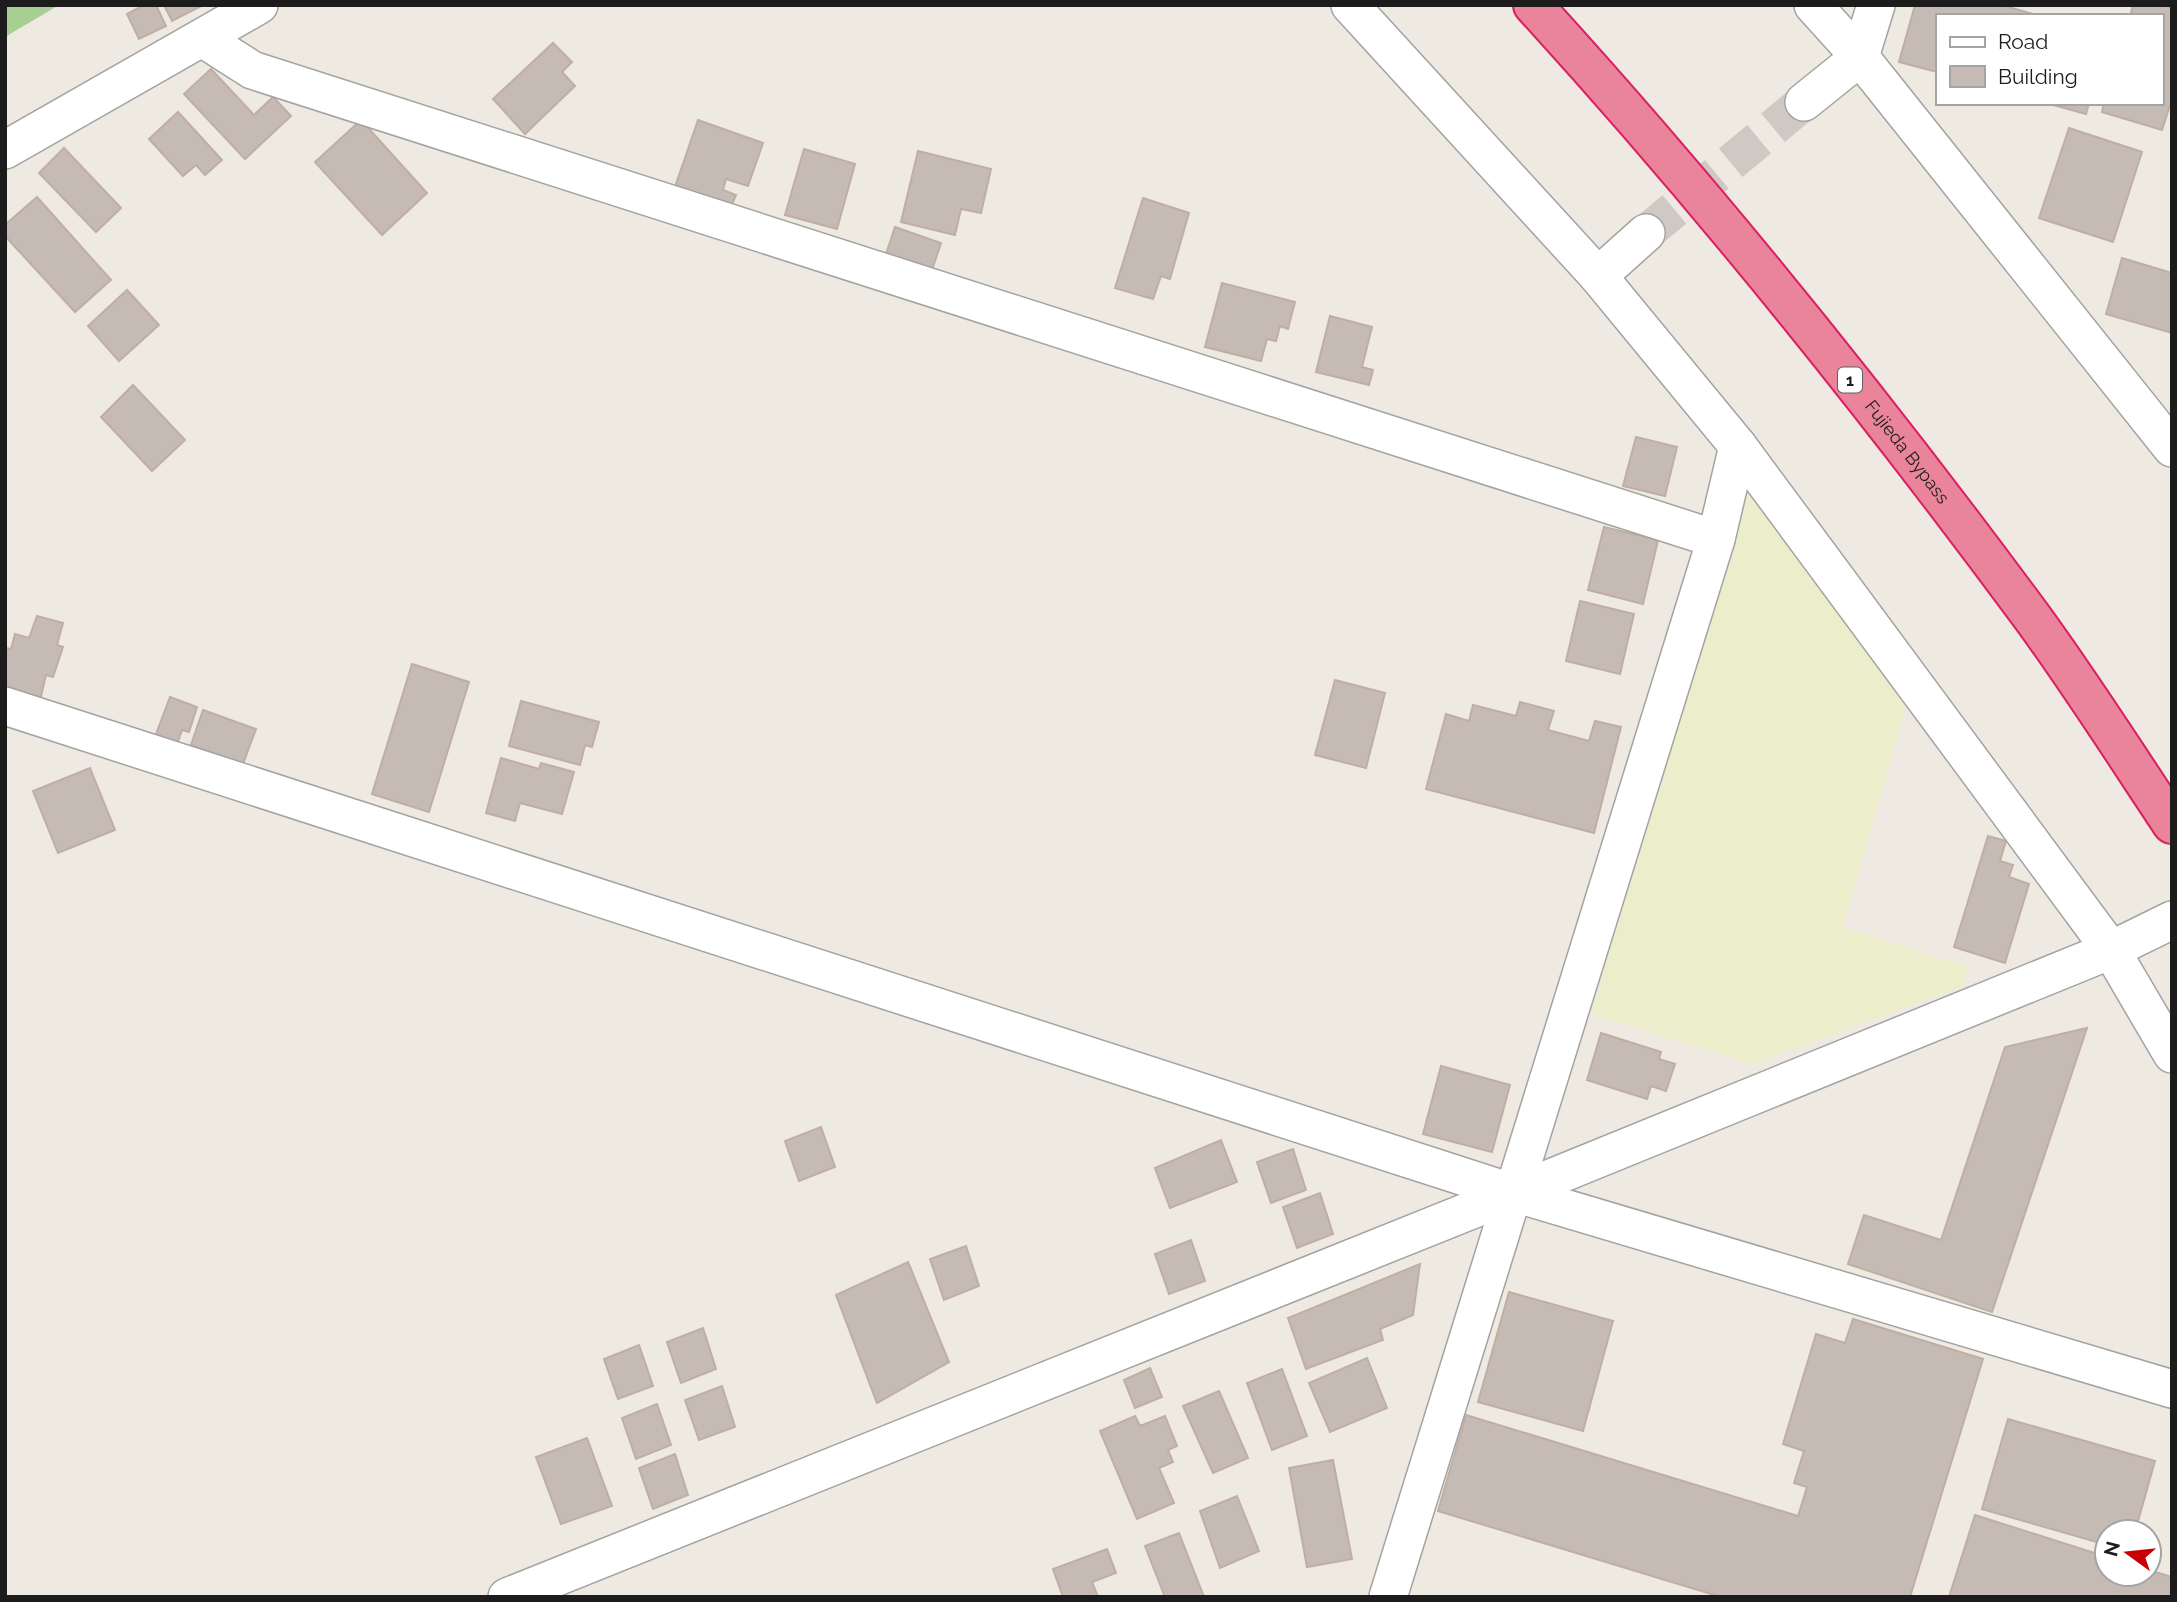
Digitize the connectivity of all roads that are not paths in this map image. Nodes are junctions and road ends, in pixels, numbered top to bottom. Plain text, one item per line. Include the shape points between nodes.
1 (259, 5) edge
2 (1350, 5) edge
3 (1533, 5) edge
4 (1813, 5) edge
5 (1876, 5) edge
6 (202, 38) junction
7 (1860, 57) junction
8 (1804, 102) tunnel mouth
9 (5, 150) edge
10 (1646, 233) tunnel mouth
11 (1598, 276) junction
12 (1738, 446) junction
13 (2172, 448) edge
14 (1716, 539) junction
15 (5, 706) edge
16 (2172, 824) edge
17 (2172, 920) edge
18 (2111, 950) junction
19 (2172, 1054) edge
20 (1514, 1193) junction
21 (2172, 1389) edge
22 (507, 1597) edge
23 (1388, 1597) edge

1 - 6 street
2 - 11 street
3 - 16 highway, Fujieda Bypass / 1 via 1766,275 1897,440 2033,619
4 - 7 street
5 - 7 street
6 - 9 street
6 - 14 street via 253,70
7 - 8 street
7 - 13 street
10 - 11 street
11 - 12 street
12 - 14 street
12 - 18 street
14 - 20 street
15 - 20 street
17 - 18 street
18 - 19 street
18 - 20 street
20 - 21 street
20 - 22 street
20 - 23 street

